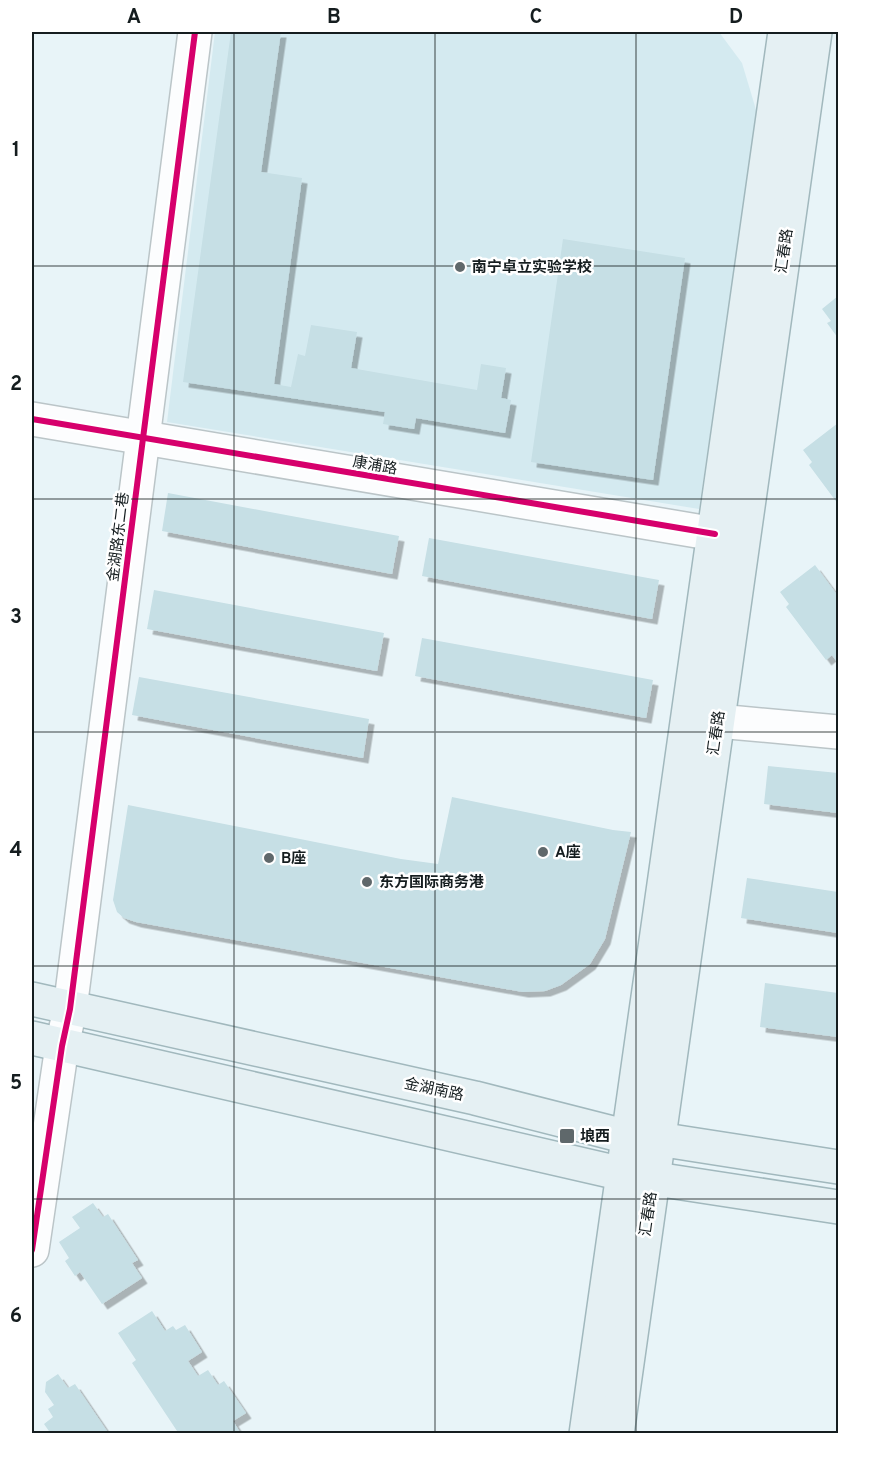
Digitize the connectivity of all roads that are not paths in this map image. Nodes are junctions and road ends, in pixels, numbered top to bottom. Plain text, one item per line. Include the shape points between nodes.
1 (195, 32) edge
2 (785, 32) edge
3 (815, 32) edge
4 (32, 419) edge
5 (143, 437) junction
6 (715, 534) junction
7 (718, 721) junction
8 (838, 732) edge
9 (32, 999) edge
10 (70, 1009) junction
11 (47, 1042) edge
12 (643, 1138) junction
13 (838, 1167) edge
14 (638, 1177) junction
15 (838, 1207) edge
16 (32, 1250) edge
17 (586, 1434) edge
18 (617, 1434) edge

1 - 5 street, 金湖路东二巷
2 - 6 main road, 汇春路
3 - 7 main road, 汇春路
4 - 5 street, 康浦路
5 - 6 street, 康浦路
5 - 10 street, 金湖路东二巷
6 - 12 main road, 汇春路
7 - 8 street
7 - 12 main road, 汇春路
9 - 10 main road, 金湖南路
10 - 11 street, 金湖路东二巷
10 - 12 main road, 金湖南路
11 - 14 main road
11 - 16 street, 金湖路东二巷
12 - 13 main road, 金湖南路
12 - 14 main road, 汇春路
14 - 15 main road
14 - 17 main road, 汇春路
14 - 18 main road, 汇春路

